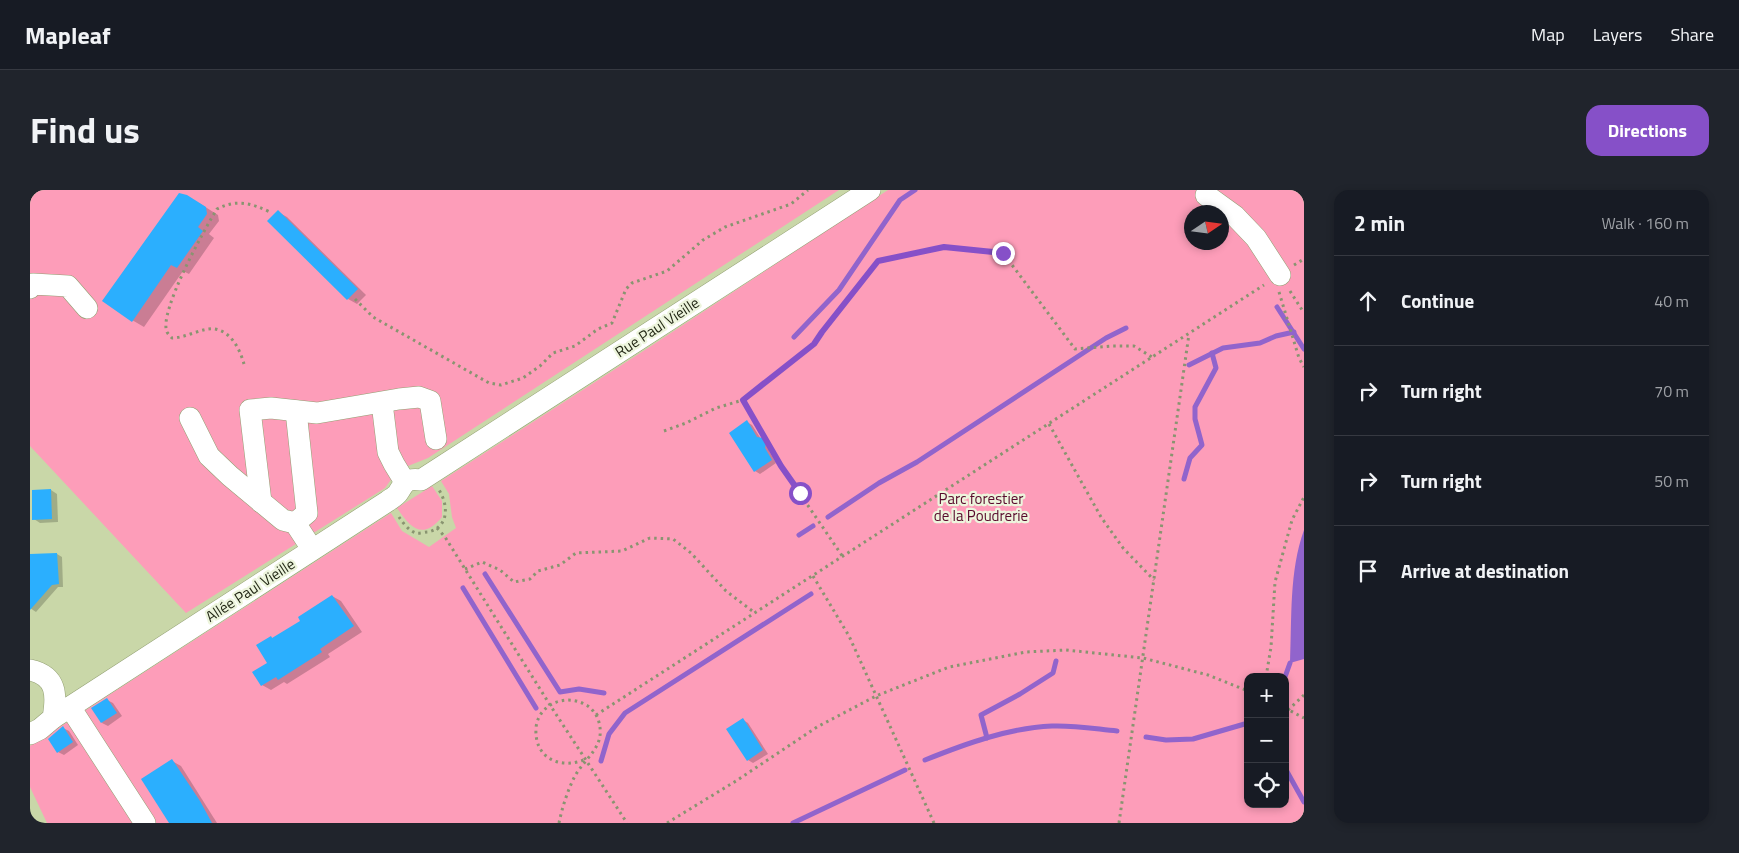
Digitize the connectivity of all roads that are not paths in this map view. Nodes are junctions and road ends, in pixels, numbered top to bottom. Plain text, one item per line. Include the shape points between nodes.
1 (870, 190) edge
2 (1206, 195) dead end
3 (1277, 277) road end
4 (30, 288) edge
5 (87, 308) dead end
6 (382, 403) junction
7 (296, 411) junction
8 (190, 418) dead end
9 (436, 439) dead end
10 (437, 470) joint
11 (406, 482) junction
12 (261, 502) junction
13 (295, 523) junction
14 (312, 549) junction
15 (30, 670) edge
16 (61, 712) junction
17 (30, 734) edge
18 (145, 823) edge

1 - 10 lane, Rue Paul Vieille
2 - 3 lane via 1235,216 1256,238
4 - 5 lane via 33,284 68,286
6 - 7 lane via 317,413
6 - 9 lane via 419,397 430,401
6 - 11 lane via 388,452
7 - 12 lane via 250,410
7 - 13 lane via 307,513
8 - 12 lane via 209,456
10 - 11 lane, Allée Paul Vieille via 421,480
11 - 14 lane, Allée Paul Vieille via 398,494
12 - 13 lane via 283,520
13 - 14 lane
14 - 16 lane, Allée Paul Vieille
15 - 16 lane via 43,674 52,683
16 - 17 lane, Allée Paul Vieille
16 - 18 lane

